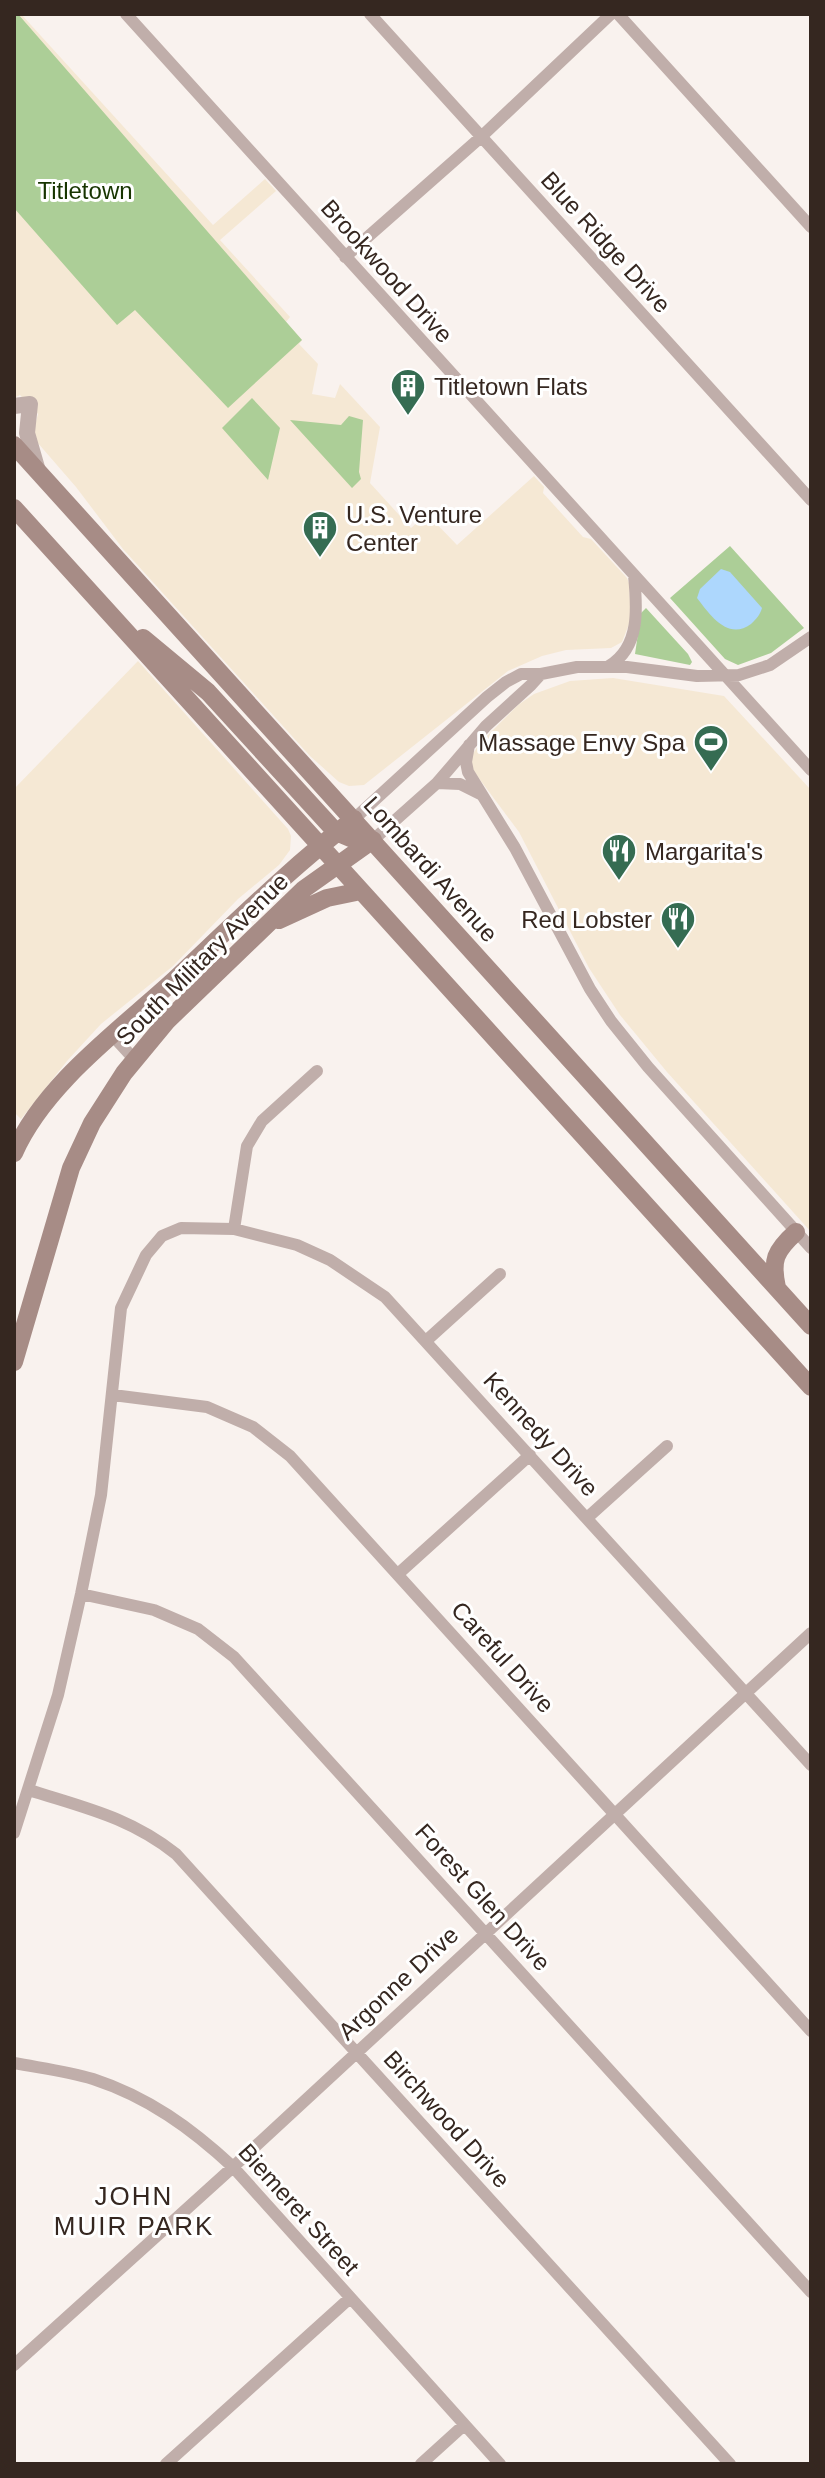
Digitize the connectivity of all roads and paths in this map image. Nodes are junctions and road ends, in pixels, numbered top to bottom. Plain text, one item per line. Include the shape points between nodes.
1 (126, 14) edge
2 (370, 14) edge
3 (611, 14) edge
4 (618, 14) edge
5 (481, 137) junction
6 (811, 227) edge
7 (345, 257) junction
8 (14, 406) edge
9 (14, 445) edge
10 (38, 471) junction
11 (811, 500) edge
12 (14, 508) edge
13 (634, 574) junction
14 (120, 625) junction
15 (811, 637) edge
16 (609, 666) junction
17 (541, 674) junction
18 (724, 676) junction
19 (469, 745) junction
20 (811, 770) edge
21 (437, 783) junction
22 (480, 794) junction
23 (354, 819) junction
24 (336, 832) junction
25 (373, 840) junction
26 (320, 845) junction
27 (337, 864) junction
28 (361, 891) junction
29 (269, 924) junction
30 (113, 1036) junction
31 (134, 1059) junction
32 (317, 1071) dead end
33 (14, 1153) edge
34 (234, 1229) junction
35 (796, 1232) junction
36 (739, 1246) junction
37 (778, 1248) junction
38 (811, 1248) edge
39 (500, 1274) dead end
40 (777, 1289) junction
41 (811, 1326) edge
42 (427, 1340) junction
43 (14, 1362) edge
44 (811, 1387) edge
45 (113, 1395) junction
46 (667, 1446) dead end
47 (530, 1455) junction
48 (587, 1518) junction
49 (398, 1574) junction
50 (81, 1594) junction
51 (811, 1633) edge
52 (746, 1693) junction
53 (811, 1765) edge
54 (29, 1790) junction
55 (614, 1814) junction
56 (14, 1833) edge
57 (485, 1932) junction
58 (811, 2031) edge
59 (356, 2051) junction
60 (14, 2063) edge
61 (233, 2167) junction
62 (811, 2292) edge
63 (350, 2298) junction
64 (14, 2365) edge
65 (464, 2425) junction
66 (166, 2464) edge
67 (421, 2464) edge
68 (500, 2464) edge
69 (730, 2464) edge

1 - 7 street, Brookwood Drive
2 - 5 street, Blue Ridge Drive
3 - 5 street
4 - 6 street
5 - 7 street
5 - 11 street, Blue Ridge Drive
7 - 13 street, Brookwood Drive
8 - 10 street via 30,404 27,433
9 - 10 main road, Lombardi Avenue
10 - 23 main road, Lombardi Avenue
12 - 14 main road
13 - 16 street via 632,637 624,654
13 - 18 street, Brookwood Drive
14 - 24 main road via 202,686
14 - 26 main road
15 - 18 street via 770,665
16 - 17 street
16 - 18 street
17 - 19 street
17 - 23 street via 521,674 500,686
18 - 20 street, Brookwood Drive
19 - 21 street
19 - 22 street via 466,768
21 - 22 street via 460,784
21 - 25 street
22 - 35 street via 605,1012
23 - 24 main road, South Military Avenue
23 - 25 main road, Lombardi Avenue
24 - 25 main road
24 - 26 main road, South Military Avenue
25 - 27 main road, South Military Avenue
25 - 36 main road, Lombardi Avenue
26 - 27 main road
26 - 30 main road, South Military Avenue
27 - 28 main road
27 - 29 main road, South Military Avenue
28 - 29 main road via 327,898
28 - 44 main road
29 - 31 main road, South Military Avenue
30 - 31 street
30 - 33 main road, South Military Avenue via 45,1103
31 - 43 main road, South Military Avenue via 92,1123 71,1168
32 - 34 street via 262,1121 247,1146
34 - 42 street, Kennedy Drive via 297,1245 330,1260 385,1297
34 - 45 street, Kennedy Drive via 181,1228 162,1236 146,1255 121,1308
35 - 37 main road
35 - 38 street
36 - 37 main road
36 - 40 main road, Lombardi Avenue
37 - 40 main road
39 - 42 street
40 - 41 main road, Lombardi Avenue
42 - 47 street, Kennedy Drive
45 - 49 street, Careful Drive via 207,1407 253,1427 290,1456
45 - 50 street via 101,1495
46 - 48 street
47 - 48 street, Kennedy Drive
47 - 49 street
48 - 52 street, Kennedy Drive
49 - 55 street, Careful Drive
50 - 54 street
50 - 57 street, Forest Glen Drive via 154,1610 198,1629 234,1657
51 - 52 street, Argonne Drive
52 - 53 street, Kennedy Drive
52 - 55 street, Argonne Drive
54 - 56 street
54 - 59 street, Birchwood Drive via 116,1818 149,1833 176,1854
55 - 57 street, Argonne Drive
55 - 58 street, Careful Drive
57 - 59 street, Argonne Drive
57 - 62 street, Forest Glen Drive
59 - 61 street, Argonne Drive
59 - 69 street, Birchwood Drive
60 - 61 street, Biemeret Street via 92,2079 144,2100 197,2134
61 - 63 street, Biemeret Street
61 - 64 street, Argonne Drive
63 - 65 street, Biemeret Street
63 - 66 street
65 - 67 street
65 - 68 street, Biemeret Street

